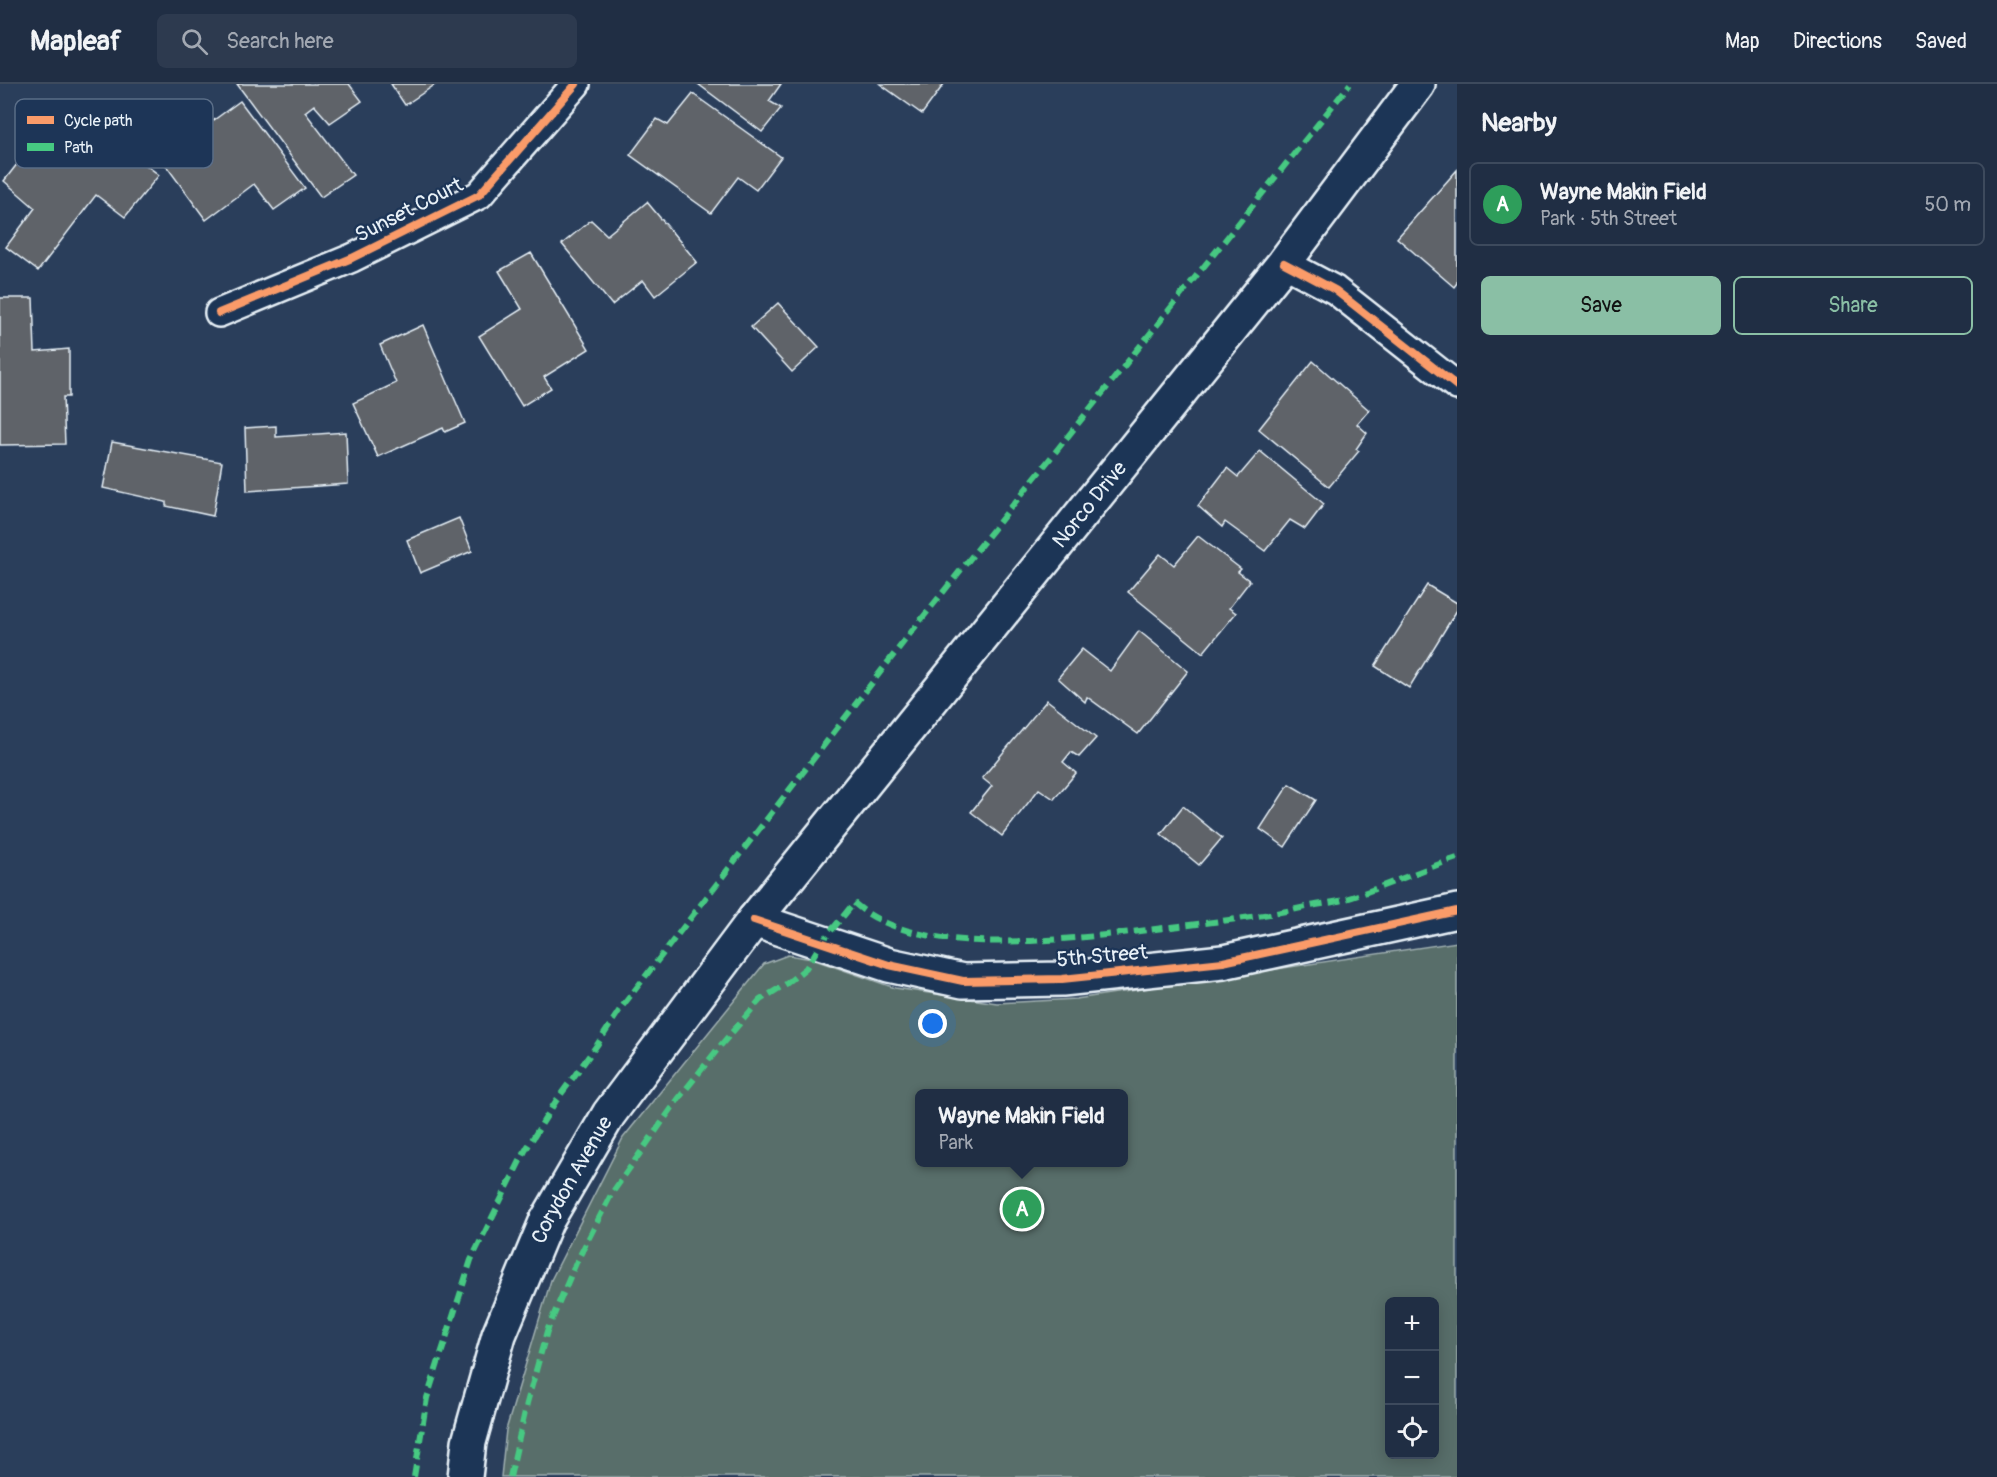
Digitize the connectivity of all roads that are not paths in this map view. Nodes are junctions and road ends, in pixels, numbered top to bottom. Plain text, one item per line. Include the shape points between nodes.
1 (576, 84) edge
2 (1418, 84) edge
3 (1284, 263) junction
4 (219, 313) dead end
5 (1457, 386) edge
6 (1457, 911) edge
7 (754, 920) junction
8 (465, 1477) edge

1 - 4 street, Sunset Court via 479,195 352,258
2 - 3 main road, Norco Drive
3 - 5 street via 1335,290
3 - 7 main road, Norco Drive
6 - 7 main road, 5th Street via 1223,962 1062,979 963,981 889,964
7 - 8 main road, Corydon Avenue via 609,1114 546,1222 499,1335 469,1442

